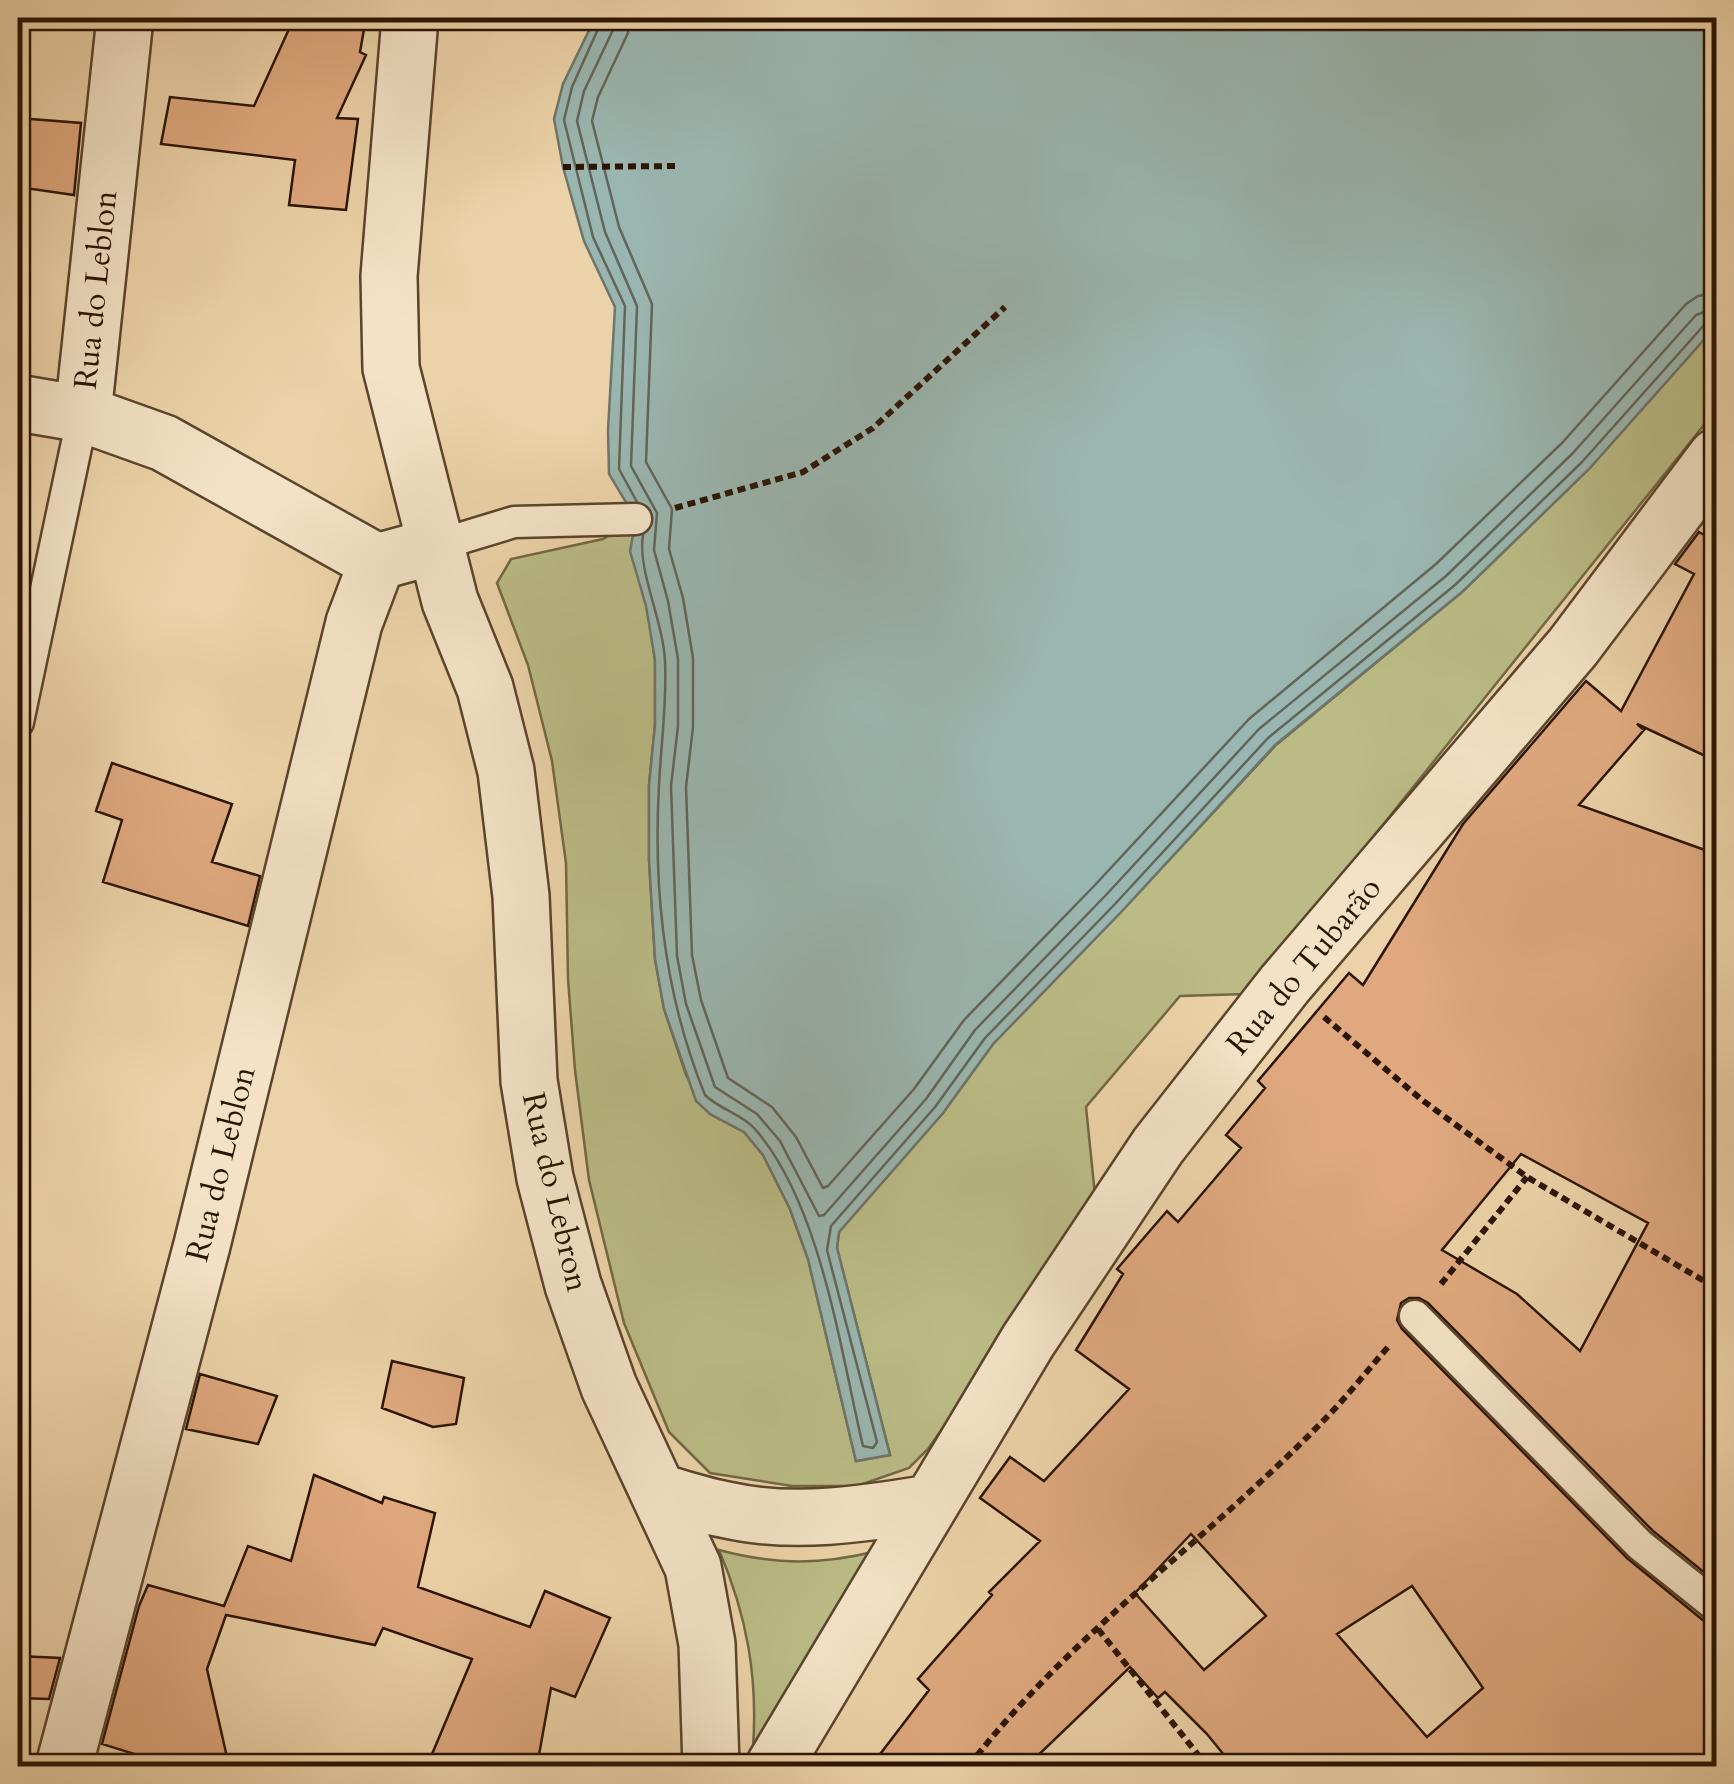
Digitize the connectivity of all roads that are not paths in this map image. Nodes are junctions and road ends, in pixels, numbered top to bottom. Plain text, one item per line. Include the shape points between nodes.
1 (125, 18) edge
2 (410, 18) edge
3 (18, 403) edge
4 (83, 414) junction
5 (1716, 457) edge
6 (636, 519) road end
7 (435, 546) junction
8 (376, 562) junction
9 (18, 722) edge
10 (1415, 1316) road end
11 (658, 1492) junction
12 (930, 1503) junction
13 (1716, 1606) edge
14 (64, 1766) edge
15 (711, 1766) edge
16 (774, 1766) edge

1 - 4 street, Rua do Leblon
2 - 7 street, Rua do Lebron via 389,276 391,368
3 - 4 street
4 - 8 street, Rua do Leblon via 164,443
4 - 9 lane
5 - 12 street, Rua do Tubarão via 1573,647 1285,984 1158,1146
6 - 7 lane via 514,522
7 - 8 street
7 - 11 street, Rua do Lebron via 506,771 521,896 529,1081 544,1178 572,1285 609,1387
8 - 14 street, Rua do Leblon via 354,624
10 - 13 lane via 1640,1544
11 - 12 street via 729,1511 788,1517
11 - 15 street, Rua do Lebron via 693,1567 707,1644
12 - 16 street, Rua do Tubarão

